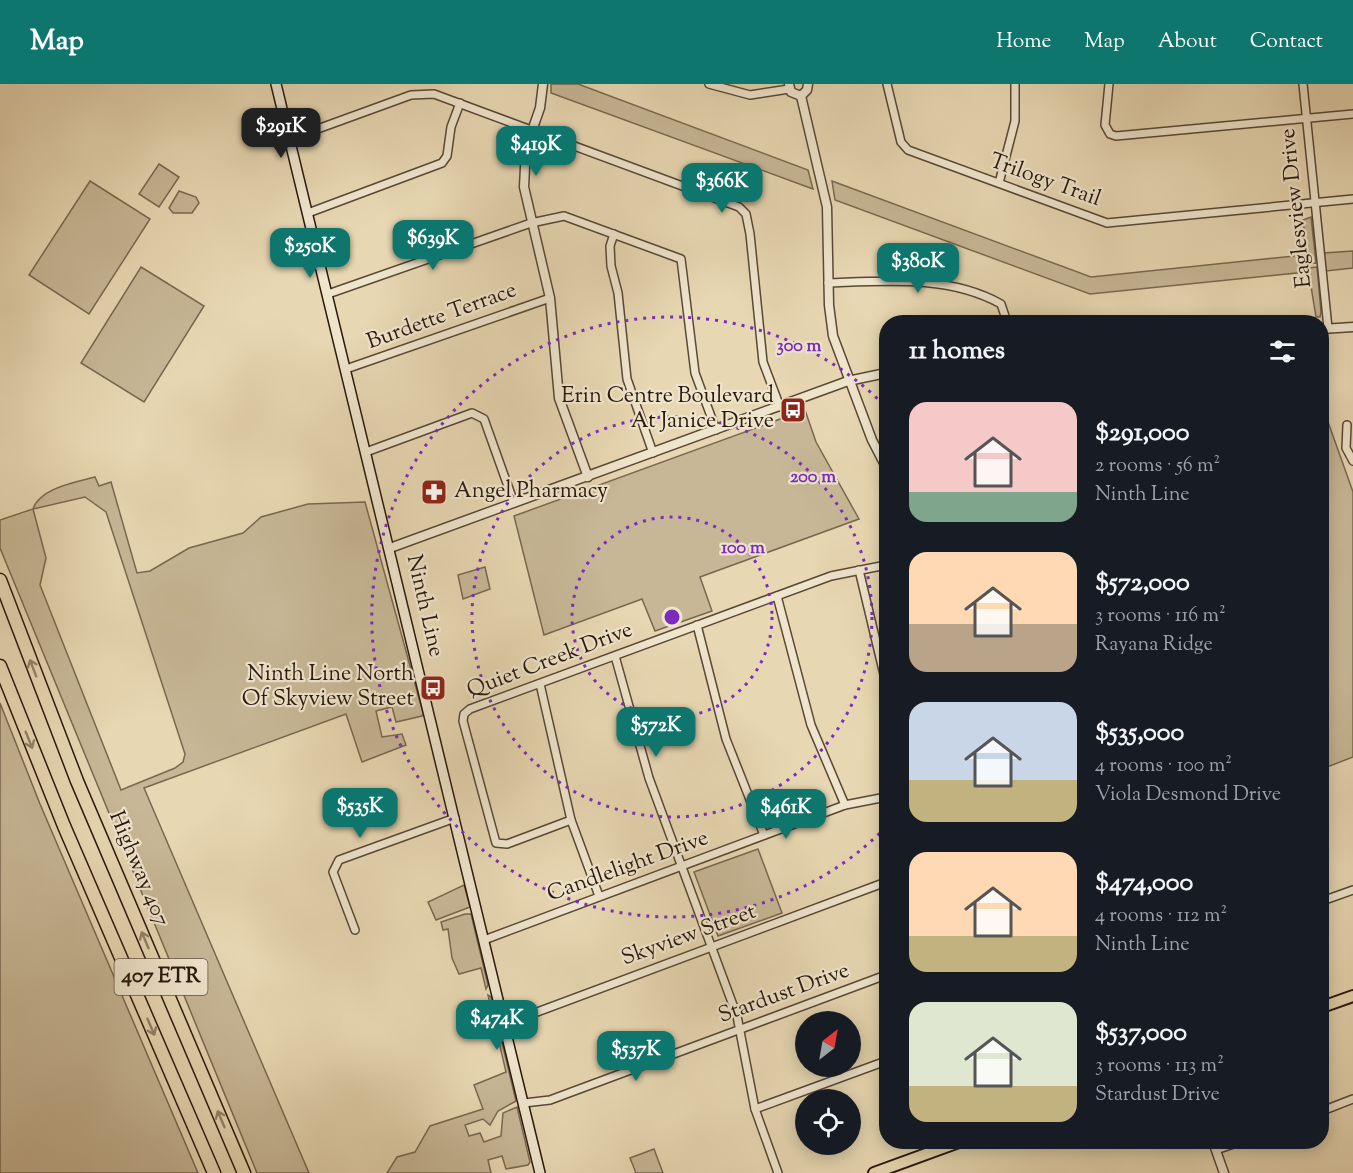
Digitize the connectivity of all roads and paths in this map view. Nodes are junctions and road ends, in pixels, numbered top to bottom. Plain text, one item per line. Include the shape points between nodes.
1 (276, 84) edge
2 (543, 84) edge
3 (709, 84) edge
4 (808, 84) edge
5 (887, 84) edge
6 (1015, 84) edge
7 (1109, 84) edge
8 (1303, 84) edge
9 (789, 87) edge
10 (801, 96) junction
11 (460, 103) junction
12 (1353, 114) edge
13 (1306, 118) junction
14 (532, 130) junction
15 (290, 139) junction
16 (999, 183) junction
17 (1353, 199) edge
18 (1314, 202) junction
19 (308, 213) junction
20 (531, 223) junction
21 (614, 234) junction
22 (828, 283) junction
23 (328, 294) junction
24 (550, 298) junction
25 (1005, 315) edge
26 (1324, 315) edge
27 (1353, 327) edge
28 (1329, 329) edge
29 (346, 369) junction
30 (879, 374) edge
31 (848, 381) junction
32 (780, 406) junction
33 (1347, 424) dead end
34 (716, 430) junction
35 (366, 452) junction
36 (653, 453) junction
37 (879, 454) edge
38 (1353, 461) edge
39 (588, 477) junction
40 (514, 503) junction
41 (390, 548) junction
42 (879, 566) edge
43 (859, 570) junction
44 (0, 580) edge
45 (777, 596) junction
46 (697, 625) junction
47 (879, 654) edge
48 (615, 656) junction
49 (0, 666) edge
50 (540, 684) junction
51 (879, 798) edge
52 (845, 805) junction
53 (455, 818) junction
54 (571, 820) junction
55 (764, 835) junction
56 (682, 866) junction
57 (879, 885) edge
58 (1353, 890) edge
59 (599, 896) junction
60 (1329, 899) edge
61 (355, 930) dead end
62 (484, 939) junction
63 (712, 947) junction
64 (879, 978) edge
65 (1353, 996) edge
66 (1329, 1005) edge
67 (505, 1024) junction
68 (741, 1030) junction
69 (879, 1064) edge
70 (1353, 1099) edge
71 (524, 1103) junction
72 (1329, 1108) edge
73 (755, 1109) junction
74 (940, 1149) edge
75 (1215, 1149) edge
76 (214, 1173) edge
77 (244, 1173) edge
78 (540, 1173) edge
79 (778, 1173) edge
80 (874, 1173) edge
81 (1224, 1173) edge

1 - 15 main road, Ninth Line
2 - 14 street
3 - 9 street via 750,95
4 - 10 street
5 - 16 street, Trilogy Trail via 906,149
6 - 16 street via 1015,121
7 - 13 street via 1105,125 1116,136
8 - 13 street, Eaglesview Drive
9 - 10 street via 794,95
10 - 22 street via 827,207
11 - 14 street
11 - 15 street via 434,94 411,95
11 - 19 street via 442,163
12 - 13 street
13 - 18 street, Eaglesview Drive
14 - 20 street via 523,171
14 - 32 street via 740,207 746,214 750,234 763,362
15 - 19 main road, Ninth Line
16 - 18 street, Trilogy Trail via 1107,222
17 - 18 street, Trilogy Trail
18 - 26 street, Eaglesview Drive
19 - 23 main road, Ninth Line
20 - 21 street via 564,216
20 - 23 street
20 - 24 street
21 - 34 street via 681,259 695,373
21 - 36 street via 611,266 618,293 627,379
22 - 25 street via 926,282 954,286 1001,304
22 - 31 street via 833,336
23 - 29 main road, Ninth Line
24 - 29 street, Burdette Terrace
24 - 39 street via 559,398
27 - 28 street
29 - 35 main road, Ninth Line
30 - 31 street
31 - 32 street
31 - 37 street
32 - 34 street
33 - 38 street via 1346,448
34 - 36 street
35 - 40 street via 472,413 479,414
35 - 41 main road, Ninth Line
36 - 39 street
39 - 40 street
40 - 41 street
41 - 53 main road, Ninth Line
42 - 43 street, Quiet Creek Drive
43 - 45 street, Quiet Creek Drive
43 - 47 street
77 -> 44 highway, Highway 407 / 407 ETR via 77,781
45 - 46 street, Quiet Creek Drive
45 - 52 street via 811,725
46 - 48 street, Quiet Creek Drive
46 - 55 street via 726,739
48 - 50 street, Quiet Creek Drive
48 - 56 street via 649,778
49 -> 76 highway, 407 ETR via 64,826
50 - 54 street
50 - 54 street, Quiet Creek Drive via 470,709 463,722 496,843 507,844
51 - 52 street, Candlelight Drive
52 - 55 street, Candlelight Drive
53 - 61 street via 339,860 333,872
53 - 62 main road, Ninth Line
54 - 59 street
55 - 56 street, Candlelight Drive
56 - 59 street, Candlelight Drive
56 - 63 street
57 - 63 street, Skyview Street
58 - 60 street
59 - 62 street, Candlelight Drive
62 - 67 main road, Ninth Line
63 - 67 street, Skyview Street
63 - 68 street
64 - 68 street, Stardust Drive
65 - 66 main road
67 - 71 main road, Ninth Line
68 - 71 street, Stardust Drive via 550,1100
68 - 73 street
69 - 73 street
70 - 72 street
71 - 78 main road, Ninth Line
73 - 79 street
74 - 80 main road
75 - 81 street

